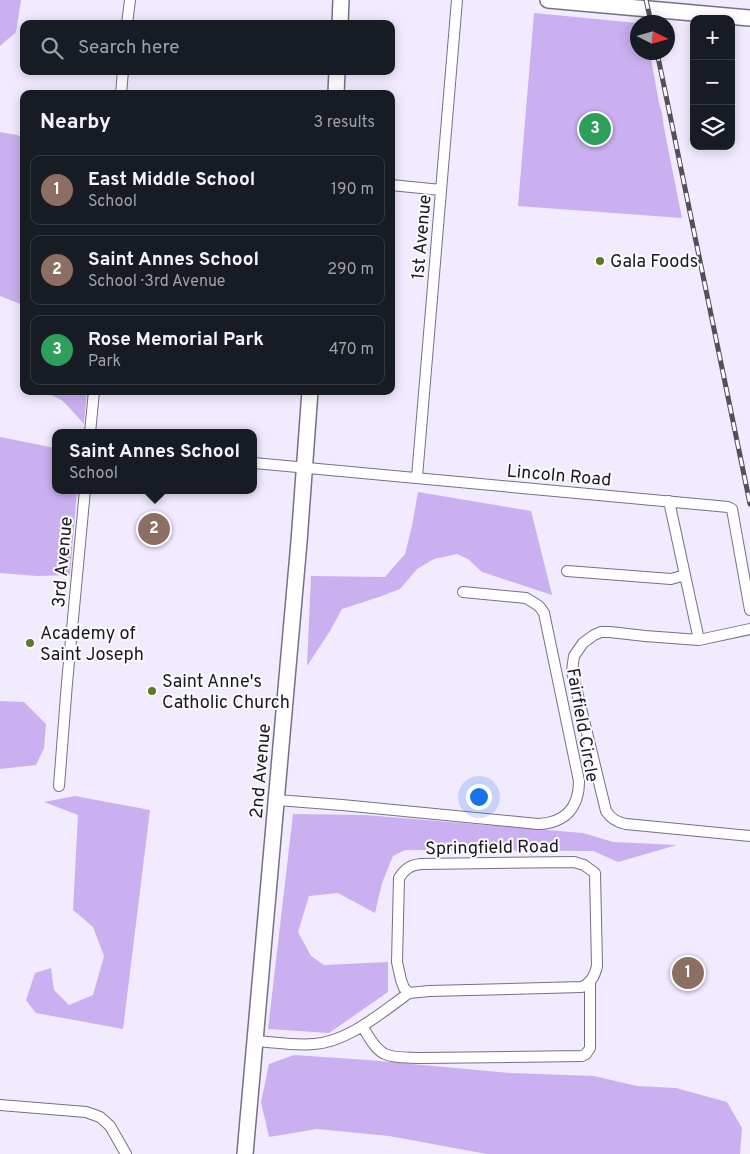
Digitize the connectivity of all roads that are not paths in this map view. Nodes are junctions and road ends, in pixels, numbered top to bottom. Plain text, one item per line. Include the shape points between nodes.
1 (130, 0) edge
2 (342, 0) edge
3 (458, 0) edge
4 (553, 0) edge
5 (750, 18) edge
6 (128, 20) edge
7 (340, 20) edge
8 (123, 75) edge
9 (337, 75) edge
10 (121, 90) edge
11 (336, 90) edge
12 (395, 185) edge
13 (441, 190) junction
14 (94, 395) edge
15 (310, 395) edge
16 (90, 429) edge
17 (257, 463) edge
18 (304, 467) junction
19 (417, 477) junction
20 (85, 494) edge
21 (669, 501) junction
22 (567, 571) dead end
23 (685, 575) junction
24 (463, 592) dead end
25 (750, 610) edge
26 (750, 629) edge
27 (699, 640) junction
28 (59, 786) dead end
29 (277, 800) junction
30 (750, 836) edge
31 (590, 982) junction
32 (409, 993) junction
33 (362, 1026) junction
34 (255, 1041) junction
35 (0, 1105) edge
36 (126, 1154) edge
37 (245, 1154) edge

1 - 6 street
2 - 7 street
3 - 13 street, 1st Avenue
4 - 5 street
8 - 10 street
9 - 11 street
12 - 13 street
13 - 19 street, 1st Avenue
14 - 16 street
15 - 18 street, 2nd Avenue
17 - 18 street, Lincoln Road
18 - 19 street, Lincoln Road
18 - 29 street, 2nd Avenue
19 - 21 street, Lincoln Road
20 - 28 street, 3rd Avenue
21 - 23 street
21 - 25 street, Lincoln Road via 732,509
22 - 23 street via 671,579
23 - 27 street
24 - 29 street, Fairfield Circle via 526,598 540,606 544,613 579,782 575,804 568,813 552,823 538,824
26 - 27 street, Fairfield Circle
27 - 30 street, Fairfield Circle via 601,632 583,642 574,656 572,671 606,811 613,819 626,824
29 - 34 street, 2nd Avenue
31 - 32 street via 582,987
31 - 32 street, Springfield Road via 597,966 595,873 589,867 574,862 421,864 412,865 398,878 397,962 404,988
31 - 33 street, Springfield Road via 590,1048 582,1056 395,1056 380,1051
32 - 33 street
33 - 34 street via 322,1043
34 - 37 street, 2nd Avenue
35 - 36 street via 100,1116 110,1126

